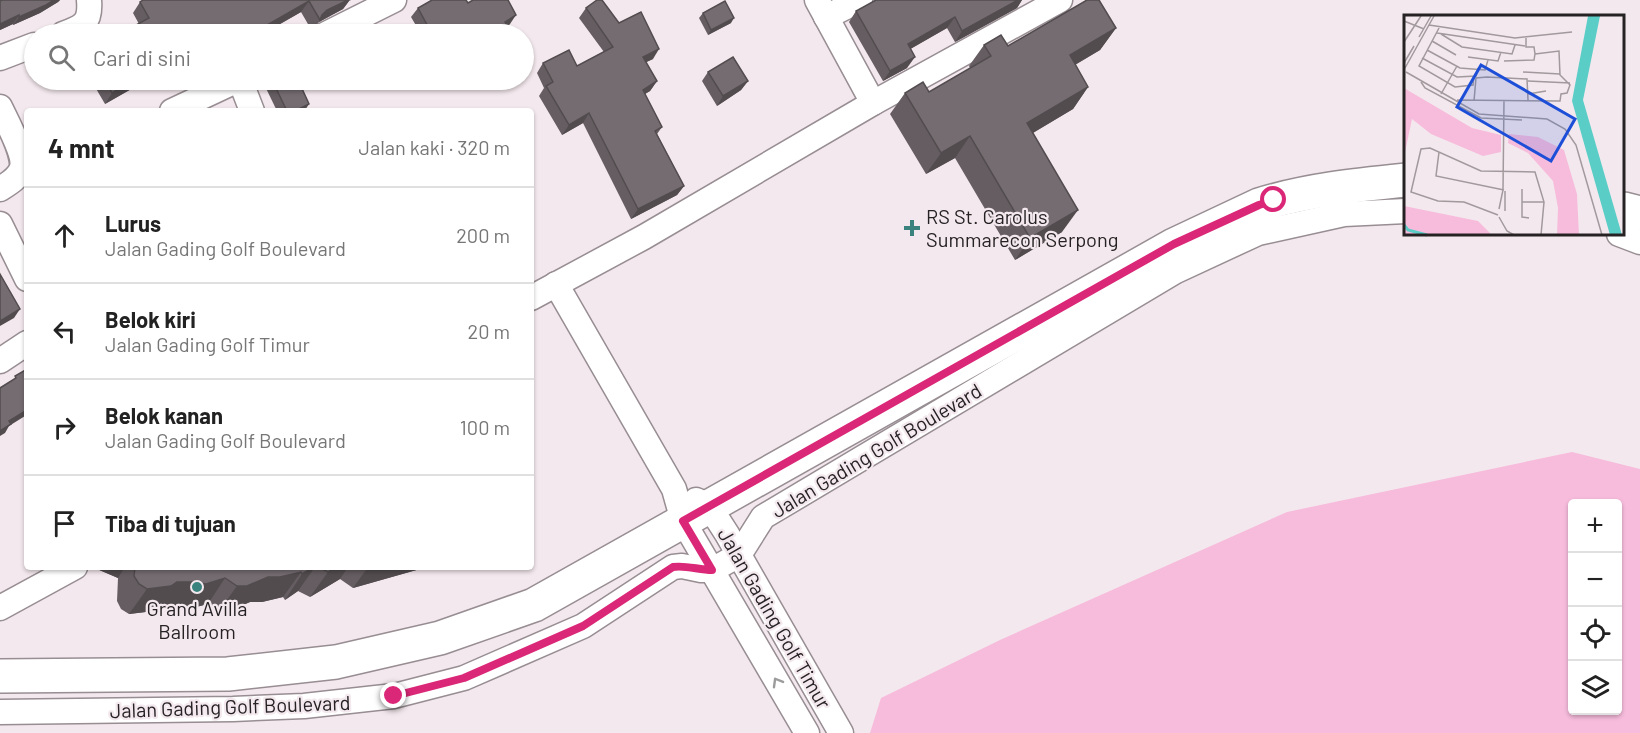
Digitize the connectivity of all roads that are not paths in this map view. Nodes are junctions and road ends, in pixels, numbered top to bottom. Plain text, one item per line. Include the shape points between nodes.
1 (88, 0) edge
2 (394, 0) edge
3 (860, 0) edge
4 (1060, 0) edge
5 (821, 8) edge
6 (84, 24) edge
7 (346, 24) edge
8 (24, 49) edge
9 (0, 58) edge
10 (217, 90) edge
11 (243, 90) edge
12 (873, 103) junction
13 (0, 107) edge
14 (178, 108) edge
15 (251, 108) edge
16 (1404, 180) edge
17 (0, 189) edge
18 (1625, 209) edge
19 (1404, 211) edge
20 (1640, 213) edge
21 (0, 224) edge
22 (1624, 236) edge
23 (1640, 242) edge
24 (24, 273) edge
25 (556, 284) junction
26 (534, 296) edge
27 (24, 346) edge
28 (0, 361) edge
29 (696, 514) junction
30 (739, 555) junction
31 (70, 570) edge
32 (712, 570) junction
33 (0, 608) edge
34 (0, 676) edge
35 (0, 712) edge
36 (807, 733) edge
37 (841, 733) edge

1 - 6 street via 90,14
2 - 7 street
3 - 5 street
4 - 12 street
5 - 12 street
8 - 9 street
10 - 14 street
11 - 15 street
12 - 25 street
13 - 17 street via 22,158 22,168 14,180
16 - 29 main road, Jalan Gading Golf Boulevard via 1344,186 1274,200 1174,244
18 - 20 main road
19 - 30 street, Jalan Gading Golf Boulevard via 1344,214 1258,233 1176,271 763,517
21 - 24 street
22 - 23 street
25 - 26 street
25 - 29 street, Jalan Gading Golf Timur via 674,489
27 - 28 street
29 - 30 street, Jalan Gading Golf Timur
29 - 32 street, Jalan Gading Golf Timur
29 - 34 main road, Jalan Gading Golf Boulevard via 534,605 440,638 336,662 228,674
30 - 32 street, Jalan Gading Golf Boulevard
30 - 37 street, Jalan Gading Golf Timur
31 - 33 street
32 - 35 street, Jalan Gading Golf Boulevard via 673,567 583,626 464,678 394,696 233,709
36 -> 32 street, Jalan Gading Golf Timur

